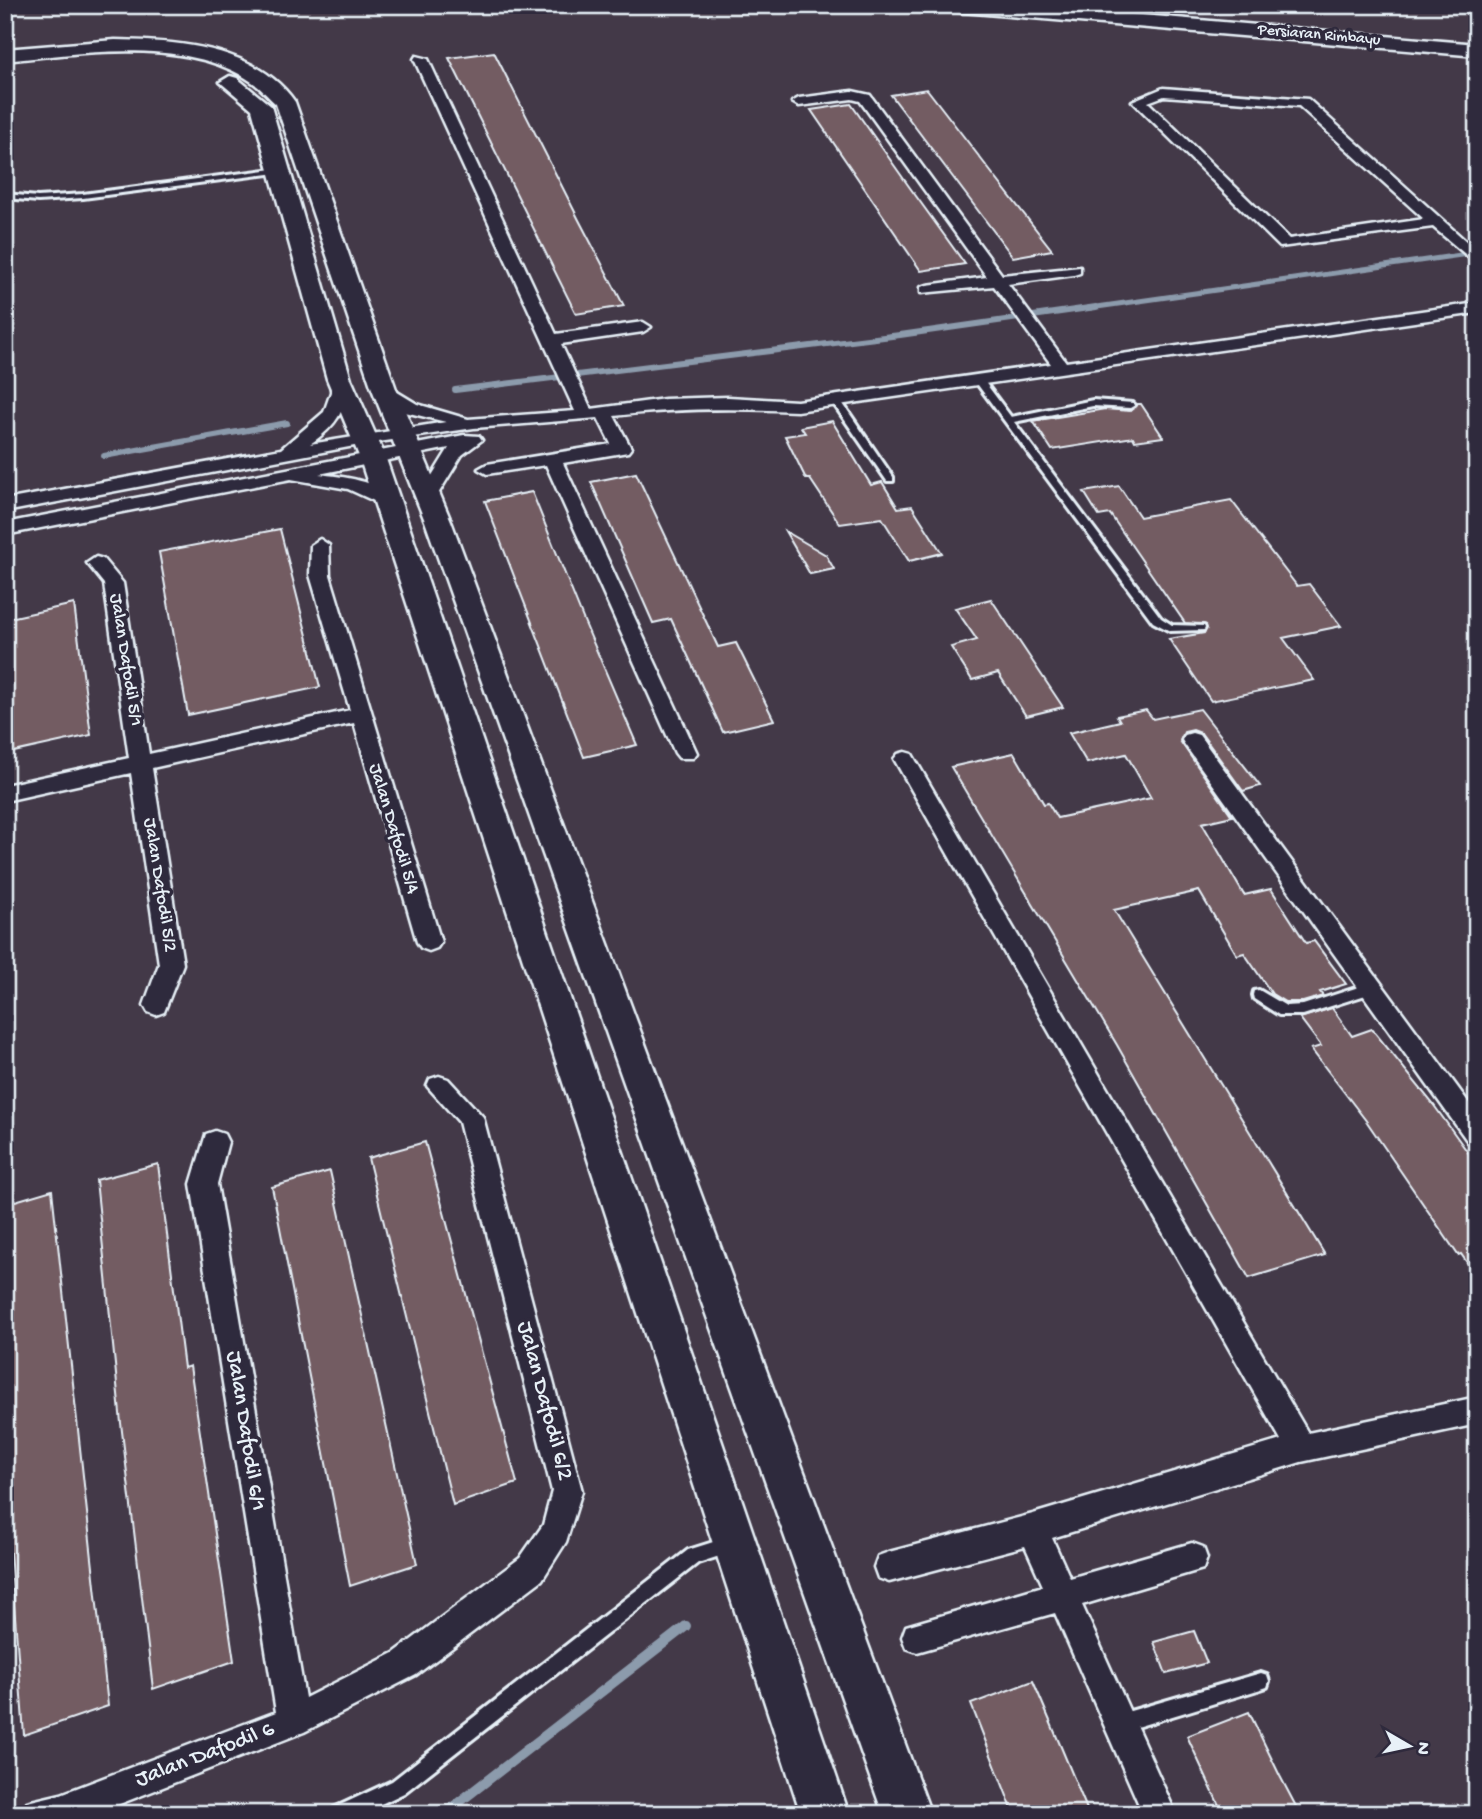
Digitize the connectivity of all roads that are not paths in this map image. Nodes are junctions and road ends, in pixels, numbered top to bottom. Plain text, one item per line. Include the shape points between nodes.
1 (951, 5) edge
2 (1056, 5) edge
3 (1477, 40) edge
4 (1477, 50) edge
5 (5, 55) edge
6 (421, 59) dead end
7 (5, 67) edge
8 (799, 102) dead end
9 (281, 170) junction
10 (5, 196) edge
11 (1436, 222) junction
12 (1472, 255) edge
13 (1074, 270) dead end
14 (998, 281) junction
15 (927, 290) dead end
16 (1477, 308) edge
17 (643, 327) dead end
18 (552, 340) junction
19 (1061, 367) junction
20 (568, 377) joint
21 (339, 379) junction
22 (978, 379) junction
23 (384, 390) junction
24 (836, 400) junction
25 (1130, 405) dead end
26 (594, 413) junction
27 (1008, 420) junction
28 (476, 430) junction
29 (405, 442) junction
30 (369, 448) junction
31 (552, 459) junction
32 (280, 466) junction
33 (487, 469) dead end
34 (890, 479) dead end
35 (429, 495) junction
36 (385, 500) junction
37 (5, 506) edge
38 (5, 529) edge
39 (320, 545) dead end
40 (96, 563) dead end
41 (1200, 628) dead end
42 (359, 715) junction
43 (1192, 740) dead end
44 (686, 753) dead end
45 (905, 759) dead end
46 (141, 763) junction
47 (5, 793) edge
48 (429, 942) dead end
49 (1371, 988) junction
50 (1259, 995) dead end
51 (156, 1005) dead end
52 (439, 1086) dead end
53 (1477, 1134) edge
54 (215, 1142) dead end
55 (1477, 1410) edge
56 (1301, 1448) junction
57 (1033, 1529) junction
58 (733, 1543) junction
59 (1192, 1558) dead end
60 (889, 1567) dead end
61 (1062, 1594) junction
62 (916, 1637) dead end
63 (1261, 1681) dead end
64 (293, 1721) junction
65 (1119, 1723) junction
66 (39, 1814) edge
67 (340, 1814) edge
68 (825, 1814) edge
69 (907, 1814) edge
70 (1160, 1814) edge

1 - 4 main road, Persiaran Rimbayu
2 - 3 main road, Persiaran Rimbayu
5 - 23 street via 71,48 162,47 226,62 274,88 294,122
6 - 18 street
7 - 9 street via 78,59 145,60 206,72 231,82 261,106
8 - 14 street via 852,95 865,98
9 - 10 lane via 83,196
9 - 21 street
11 - 11 street via 1303,102 1163,92 1139,101 1285,244
11 - 12 street
13 - 14 street
14 - 15 street
14 - 19 street
16 - 19 street
17 - 18 street
18 - 20 street
19 - 22 street
20 - 26 street
21 - 30 street
21 - 32 street via 341,397 324,425
22 - 24 street
22 - 27 lane
23 - 28 street via 411,408
23 - 29 street
24 - 26 street via 797,406 665,404
24 - 34 lane
25 - 27 lane via 1093,403
26 - 28 street
26 - 31 street via 622,448
27 - 41 lane via 1157,620 1170,628
28 - 29 street
28 - 35 street via 455,452
29 - 30 street
29 - 35 street
30 - 32 street
30 - 36 street
31 - 33 street
31 - 44 street
32 - 36 street via 355,484
32 - 37 street
32 - 38 street
35 - 69 street
36 - 58 street
39 - 42 street, Jalan Dafodil 5/4 via 320,575
40 - 46 street, Jalan Dafodil 5/1 via 113,583
42 - 46 street
42 - 48 street, Jalan Dafodil 5/4
43 - 49 street
45 - 56 street
46 - 47 street
46 - 51 street, Jalan Dafodil 5/2 via 171,964
49 - 50 lane via 1303,1010 1284,1011
49 - 53 street
52 - 64 street, Jalan Dafodil 6/2 via 470,1117 567,1491 556,1532 531,1569 405,1664
54 - 64 street, Jalan Dafodil 6/1 via 204,1184
55 - 56 street
56 - 57 street
57 - 60 street
57 - 61 street
58 - 67 lane via 694,1556 398,1787
58 - 68 street
59 - 61 street
61 - 62 street
61 - 65 street
63 - 65 lane
64 - 66 street, Jalan Dafodil 6 via 61,1810
65 - 70 street

